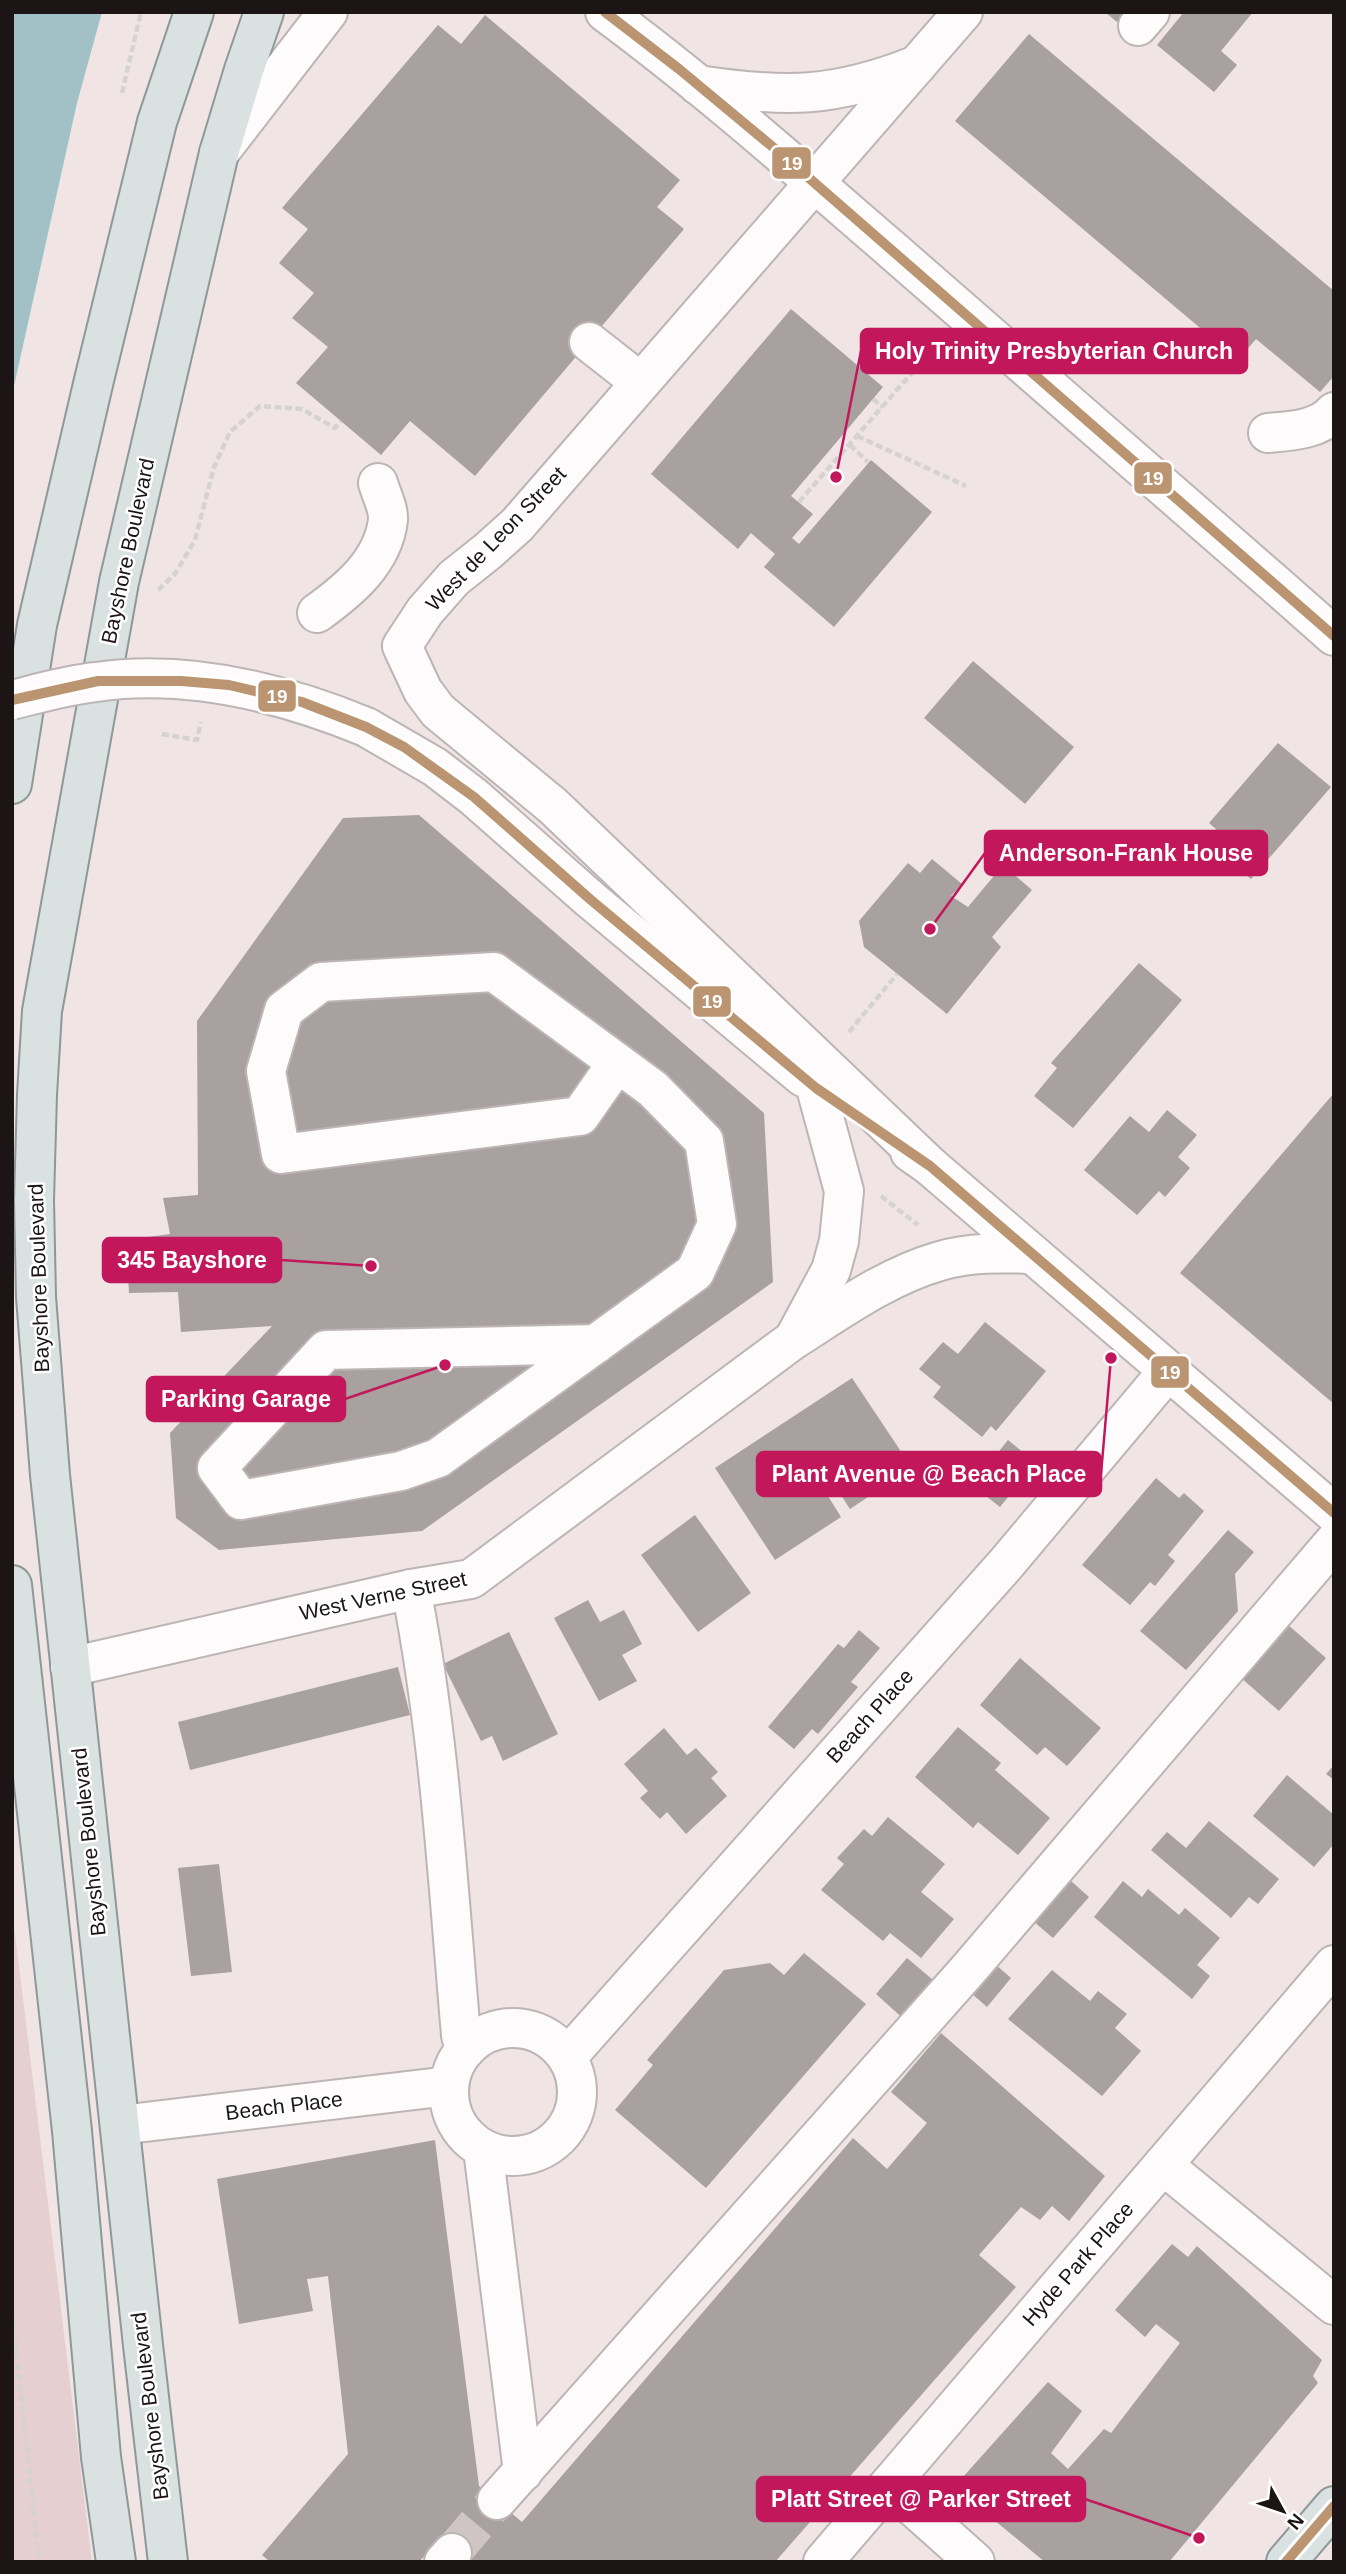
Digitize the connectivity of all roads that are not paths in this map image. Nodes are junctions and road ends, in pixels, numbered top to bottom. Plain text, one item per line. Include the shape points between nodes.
1 (194, 12) edge
2 (264, 12) edge
3 (328, 12) edge
4 (605, 12) edge
5 (963, 12) edge
6 (919, 64) junction
7 (698, 85) junction
8 (219, 153) junction
9 (814, 183) junction
10 (589, 342) dead end
11 (640, 382) junction
12 (1334, 412) edge
13 (1268, 433) dead end
14 (378, 483) dead end
15 (317, 613) dead end
16 (1334, 636) edge
17 (12, 700) edge
18 (12, 784) edge
19 (617, 1063) junction
20 (816, 1088) junction
21 (930, 1166) junction
22 (1032, 1254) junction
23 (793, 1340) junction
24 (596, 1344) junction
25 (1168, 1371) junction
26 (1334, 1513) edge
27 (1334, 1542) edge
28 (12, 1585) edge
29 (411, 1589) junction
30 (69, 1667) junction
31 (1334, 1965) edge
32 (465, 2050) junction
33 (567, 2057) junction
34 (449, 2086) junction
35 (120, 2125) junction
36 (483, 2149) junction
37 (1163, 2165) junction
38 (1334, 2305) edge
39 (523, 2472) junction
40 (889, 2485) junction
41 (497, 2500) tunnel mouth
42 (1334, 2506) edge
43 (116, 2562) edge
44 (168, 2562) edge
45 (823, 2562) edge
46 (975, 2562) edge
47 (1286, 2562) edge

1 - 18 main road via 157,121 94,380 37,625
2 - 8 main road, Bayshore Boulevard
3 - 8 street
4 - 7 street
5 - 6 street
6 - 7 street via 863,84 819,93 762,93
6 - 9 street, West de Leon Street
7 - 9 street
8 - 30 main road, Bayshore Boulevard via 119,582 42,1011 34,1200 36,1297
9 - 11 street, West de Leon Street
9 - 16 street
10 - 11 street
11 - 21 street, West de Leon Street via 517,525 454,578 402,646 438,711 553,806
12 - 13 street via 1304,429
14 - 15 street via 388,518 377,556 345,594
17 - 20 street, bridge via 98,681 181,681 267,693 366,727 435,766 474,797
19 - 19 street via 494,972 321,982 284,1010 266,1071 281,1154 580,1116
19 - 24 street via 653,1089 704,1141 717,1224 695,1272
20 - 21 street
20 - 23 street, West Verne Street via 844,1191 831,1270
21 - 22 street
22 - 23 street, West Verne Street via 994,1252 939,1261 884,1285
22 - 25 street
23 - 29 street, West Verne Street via 471,1579
24 - 24 street via 326,1350 218,1468 241,1500 401,1471 438,1458
25 - 26 street
25 - 33 street, Beach Place via 1005,1565
27 - 39 street via 968,1969
28 - 43 main road via 71,2117 101,2457
29 - 30 street, West Verne Street
29 - 32 street via 442,1806
30 - 35 main road, Bayshore Boulevard
31 - 37 street, Hyde Park Place
32 - 33 street via 495,2031 515,2028 553,2042
32 - 34 street
33 - 36 street via 577,2100 557,2139 522,2156 502,2156
34 - 35 street, Beach Place
34 - 36 street via 457,2126
35 - 44 main road, Bayshore Boulevard
36 - 39 street
37 - 38 street
37 - 40 street, Hyde Park Place
39 - 41 street
40 - 45 street, Hyde Park Place
40 - 46 street
42 - 47 main road

